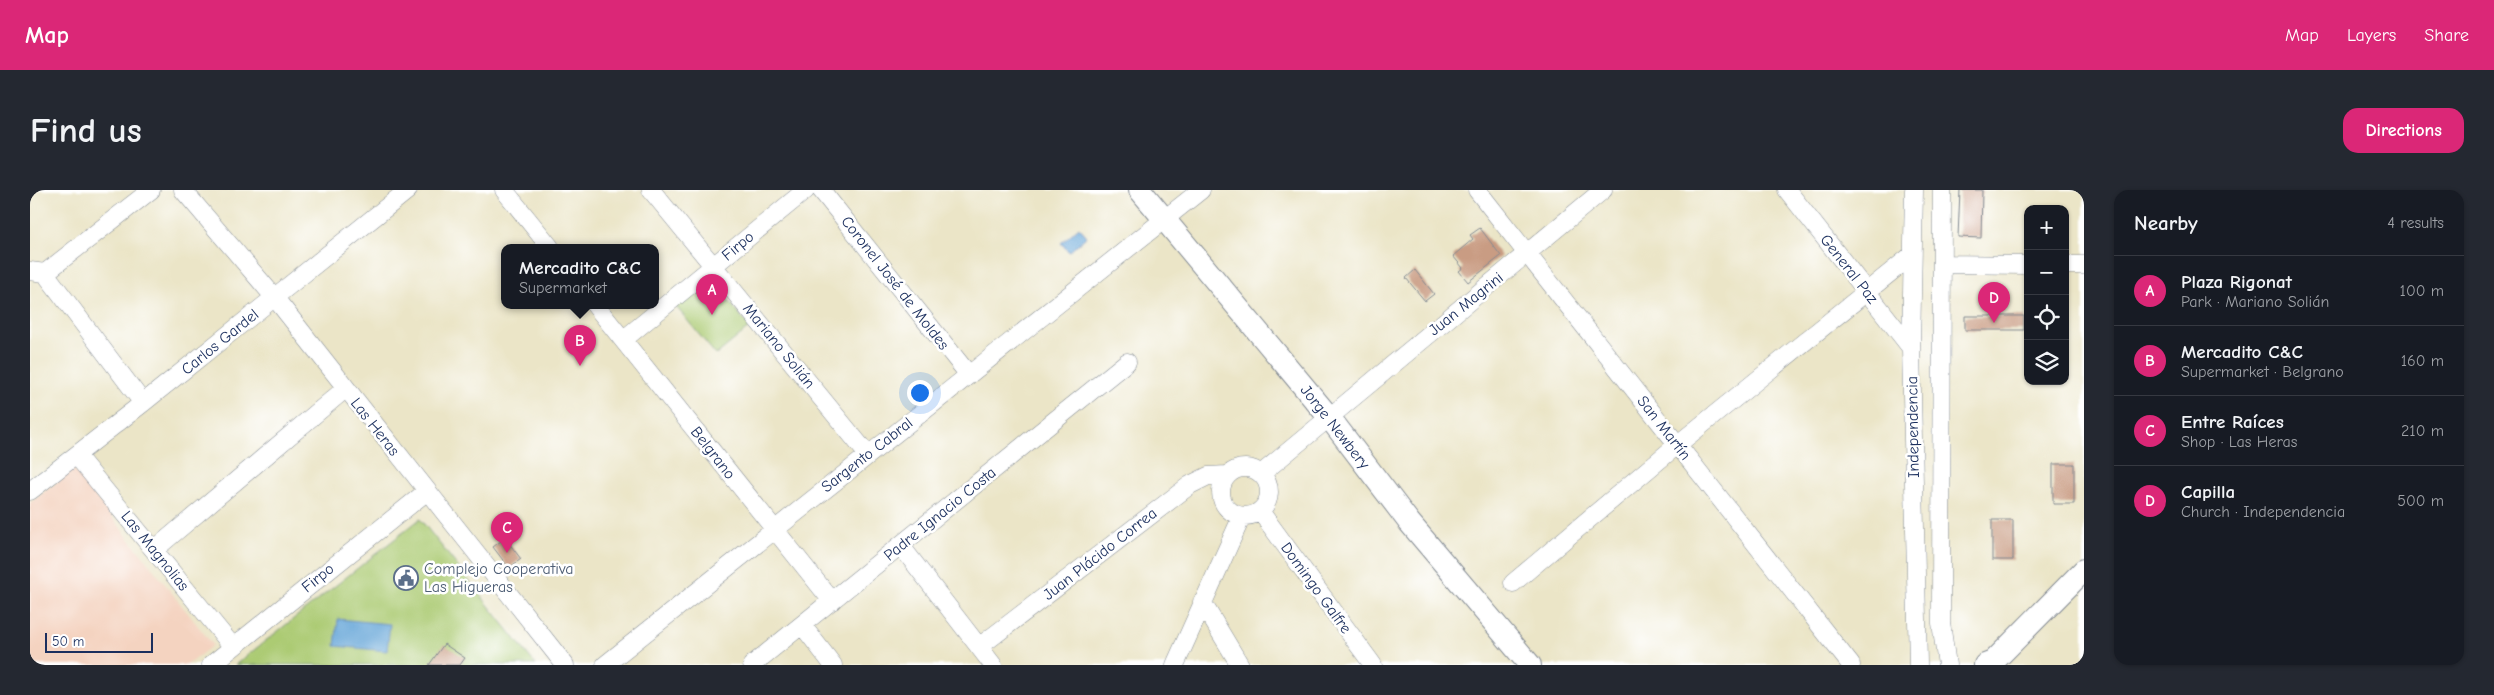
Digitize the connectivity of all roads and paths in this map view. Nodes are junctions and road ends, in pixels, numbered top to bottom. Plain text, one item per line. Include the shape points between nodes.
1 (151, 190) edge
2 (183, 190) edge
3 (408, 190) edge
4 (504, 190) edge
5 (651, 190) edge
6 (806, 190) edge
7 (821, 190) edge
8 (1140, 190) edge
9 (1201, 190) edge
10 (1477, 190) edge
11 (1603, 190) edge
12 (1787, 190) edge
13 (1914, 190) edge
14 (1942, 190) edge
15 (1163, 220) junction
16 (548, 244) edge
17 (1528, 254) junction
18 (1912, 255) junction
19 (1943, 264) junction
20 (2024, 265) edge
21 (2069, 265) edge
22 (2084, 265) edge
23 (714, 266) junction
24 (38, 272) edge
25 (1867, 292) junction
26 (274, 298) junction
27 (598, 309) edge
28 (623, 340) junction
29 (1911, 348) junction
30 (1127, 362) dead end
31 (968, 375) junction
32 (345, 389) junction
33 (143, 403) junction
34 (1329, 417) junction
35 (1677, 445) junction
36 (868, 455) junction
37 (77, 456) junction
38 (1261, 474) junction
39 (1227, 475) junction
40 (30, 491) edge
41 (426, 492) junction
42 (1260, 511) junction
43 (1242, 516) junction
44 (773, 529) junction
45 (901, 546) junction
46 (154, 550) junction
47 (2084, 570) edge
48 (1513, 583) dead end
49 (832, 601) junction
50 (1202, 602) junction
51 (802, 625) junction
52 (232, 647) junction
53 (979, 647) junction
54 (1989, 664) edge
55 (210, 665) edge
56 (565, 665) edge
57 (605, 665) edge
58 (752, 665) edge
59 (833, 665) edge
60 (993, 665) edge
61 (1175, 665) edge
62 (1240, 665) edge
63 (1373, 665) edge
64 (1530, 665) edge
65 (1851, 665) edge
66 (1918, 665) edge
67 (1947, 665) edge

1 - 24 street
2 - 26 street, Las Heras
3 - 26 street, Carlos Gardel
4 - 16 street
5 - 23 street, Mariano Solián
6 - 23 street, Firpo
7 - 31 street, Coronel José de Moldes
8 - 15 main road, Jorge Newbery
9 - 15 street, Sargento Cabral
10 - 17 street, San Martín
11 - 17 street, Juan Magrini
12 - 25 street, General Paz
13 - 18 street, Independencia
14 - 19 street
15 - 31 street, Sargento Cabral
15 - 34 main road, Jorge Newbery
17 - 34 street, Juan Magrini
17 - 35 street, San Martín
18 - 25 street
18 - 29 street, Independencia
19 - 20 street
19 - 67 street via 1941,623
21 - 22 street
23 - 28 street, Firpo
23 - 36 street, Mariano Solián
24 - 33 street
25 - 29 street, General Paz
25 - 35 street
26 - 32 street, Las Heras
26 - 33 street, Carlos Gardel
27 - 28 street, Belgrano
28 - 44 street, Belgrano
29 - 66 street, Independencia
30 - 45 street, Padre Ignacio Costa
31 - 36 street, Sargento Cabral
32 - 41 street, Las Heras
32 - 46 street
33 - 37 street, Carlos Gardel
34 - 38 street, Juan Magrini
34 - 64 main road, Jorge Newbery via 1409,522
35 - 48 street
35 - 65 street, San Martín
36 - 44 street, Sargento Cabral
37 - 40 street, Carlos Gardel
37 - 46 street, Las Magnolias
38 - 39 street via 1246,468
38 - 42 street via 1269,489 1269,497
39 - 43 street via 1221,487 1223,502 1227,509
39 - 53 street, Juan Plácido Correa via 1208,476 1190,485
41 - 52 street, Firpo
41 - 56 street, Las Heras
42 - 43 street
42 - 63 street, Domingo Galfre
43 - 50 street
44 - 49 street, Belgrano
44 - 57 street, Sargento Cabral
45 - 49 street, Padre Ignacio Costa
45 - 53 street
46 - 52 street, Las Magnolias
47 - 54 main road
49 - 51 street, Padre Ignacio Costa
50 - 61 street
50 - 62 street
51 - 58 street, Padre Ignacio Costa
51 - 59 street
52 - 55 street, Firpo
53 - 60 street

